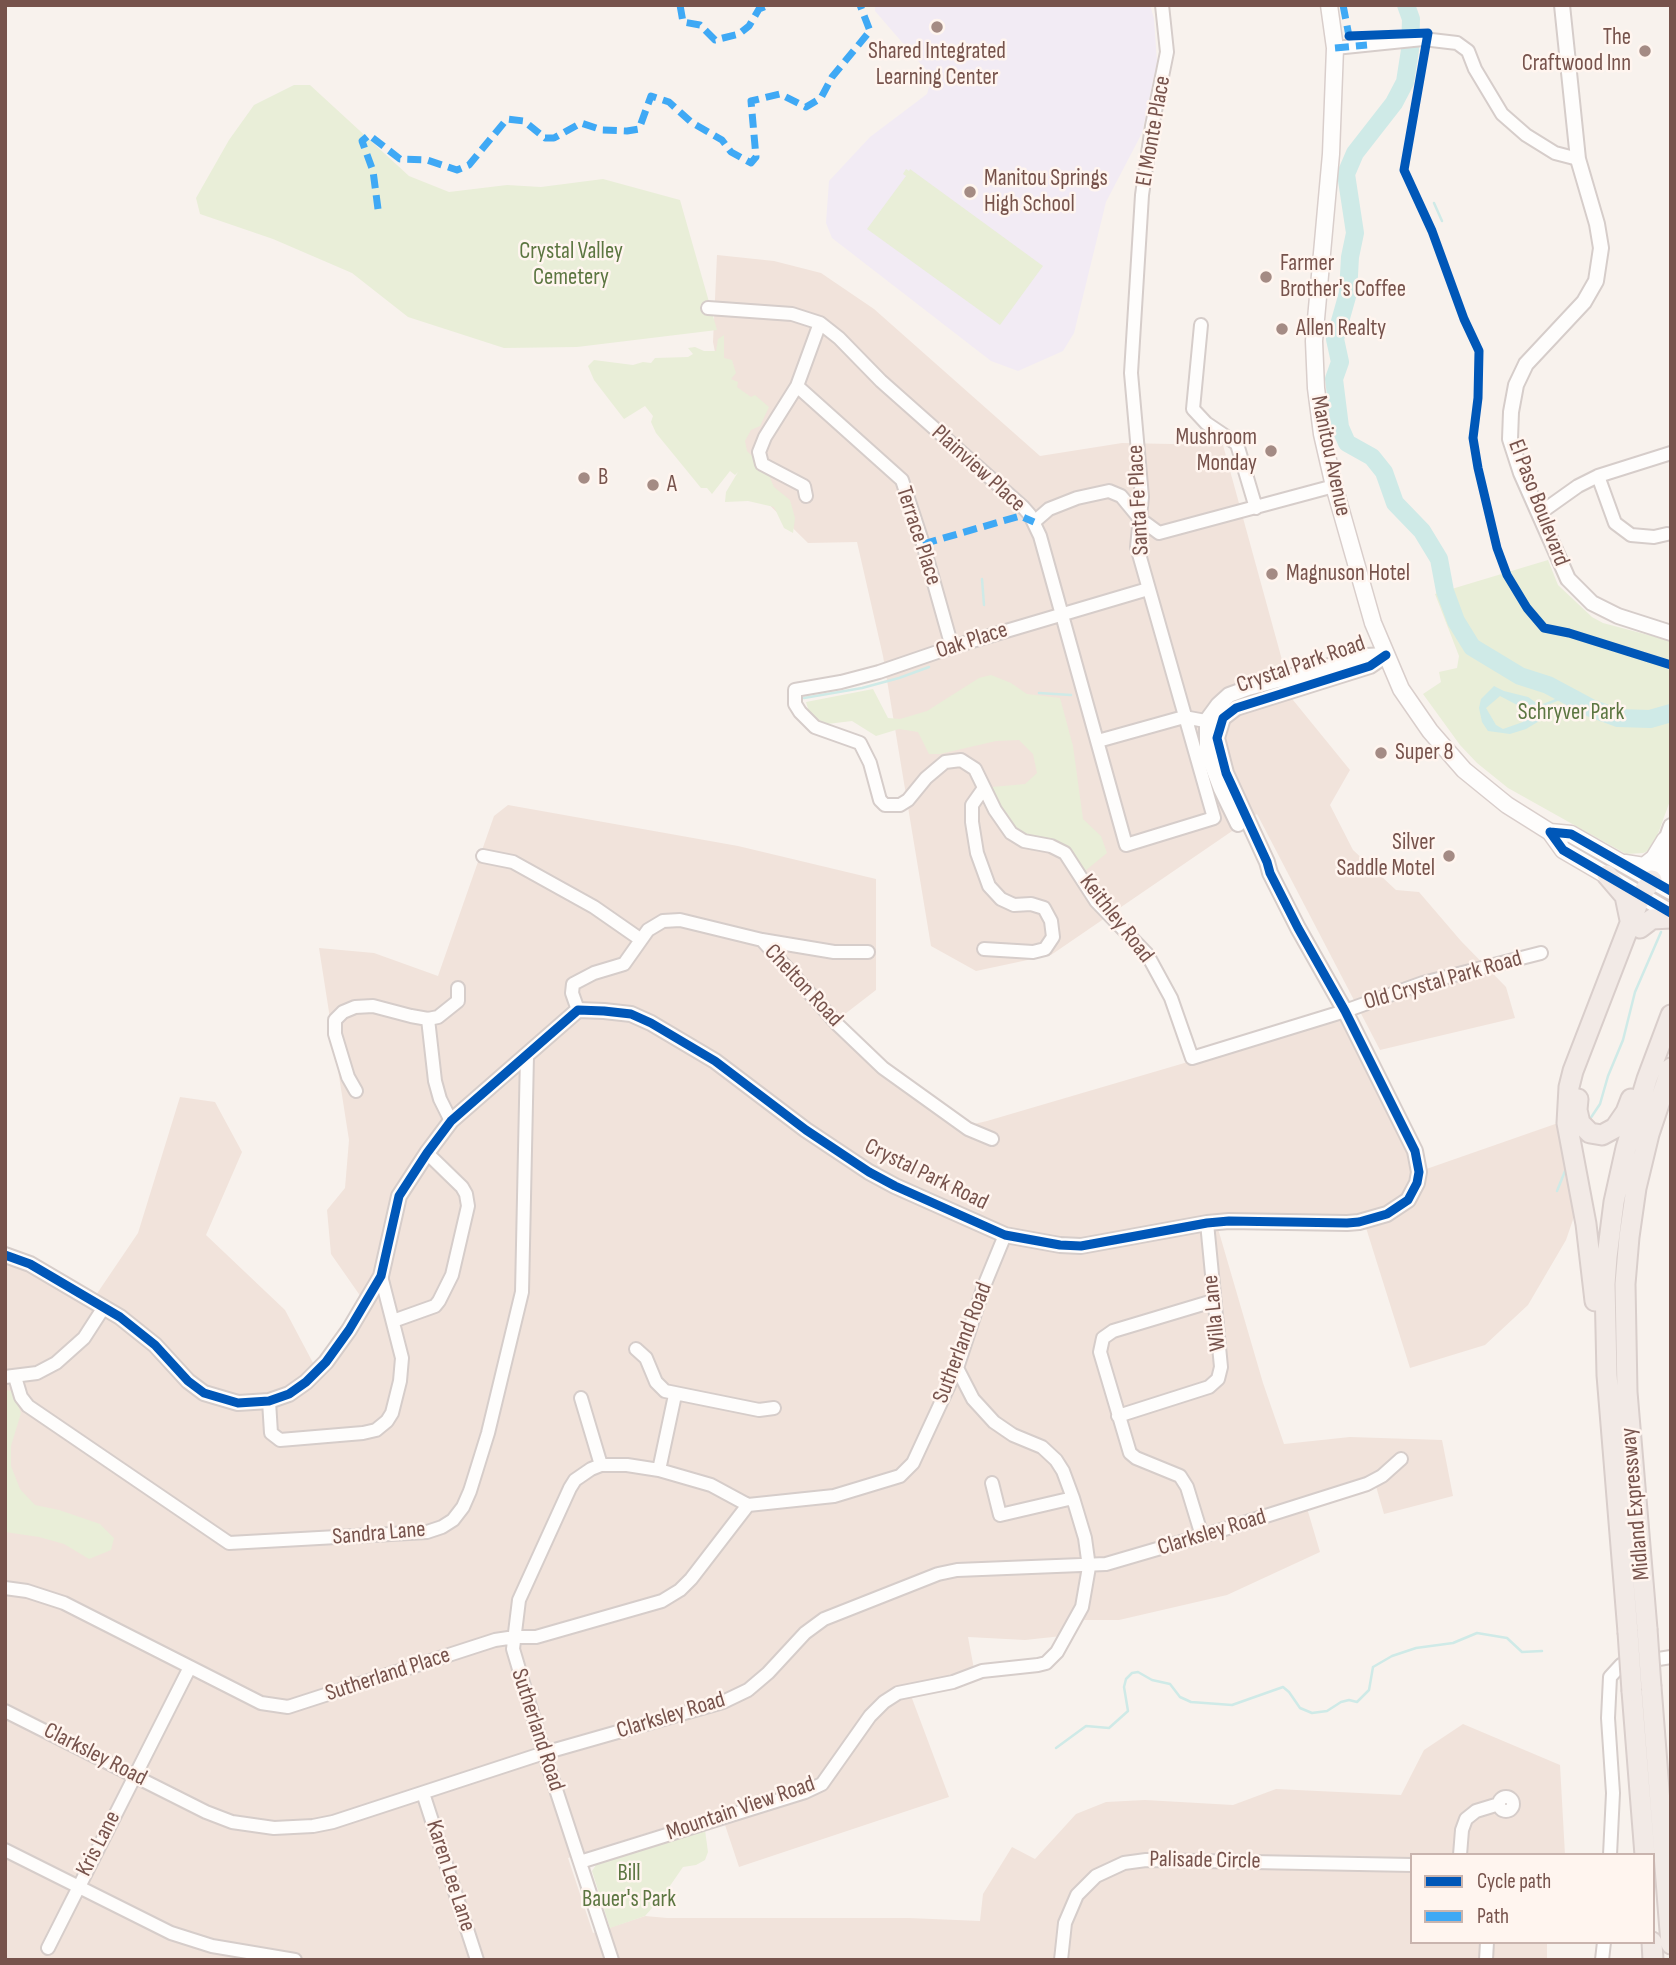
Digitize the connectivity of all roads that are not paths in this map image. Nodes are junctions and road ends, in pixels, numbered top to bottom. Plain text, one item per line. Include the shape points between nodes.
1 (1162, 5) edge
2 (1329, 5) edge
3 (1562, 5) edge
4 (1335, 48) junction
5 (1578, 159) junction
6 (1138, 257) joint
7 (708, 308) dead end
8 (820, 323) junction
9 (1201, 325) dead end
10 (797, 386) junction
11 (1671, 453) edge
12 (1598, 476) junction
13 (1334, 486) junction
14 (806, 496) dead end
15 (1256, 508) junction
16 (1540, 513) junction
17 (1140, 519) junction
18 (1034, 522) junction
19 (1667, 534) dead end
20 (1148, 589) junction
21 (1062, 613) junction
22 (1671, 633) edge
23 (952, 647) junction
24 (1386, 655) junction
25 (795, 690) joint
26 (1184, 717) junction
27 (1213, 722) junction
28 (1098, 741) junction
29 (984, 788) junction
30 (1668, 833) edge
31 (1126, 845) joint
32 (483, 856) dead end
33 (1612, 868) junction
34 (1653, 889) edge
35 (1671, 891) edge
36 (1671, 916) edge
37 (1633, 931) junction
38 (640, 939) junction
39 (762, 940) junction
40 (984, 949) dead end
41 (868, 953) dead end
42 (1541, 953) dead end
43 (458, 988) dead end
44 (578, 1010) junction
45 (1345, 1011) junction
46 (1671, 1014) edge
47 (428, 1019) junction
48 (527, 1055) junction
49 (1671, 1068) edge
50 (356, 1091) dead end
51 (451, 1121) junction
52 (992, 1139) dead end
53 (427, 1153) junction
54 (1207, 1223) junction
55 (1005, 1235) junction
56 (5, 1255) edge
57 (381, 1276) junction
58 (1213, 1301) junction
59 (104, 1307) junction
60 (393, 1321) junction
61 (636, 1349) dead end
62 (957, 1368) junction
63 (10, 1377) edge
64 (675, 1395) junction
65 (581, 1398) dead end
66 (269, 1401) junction
67 (774, 1408) dead end
68 (1118, 1416) junction
69 (1401, 1459) dead end
70 (601, 1465) junction
71 (1614, 1468) junction
72 (659, 1470) junction
73 (992, 1483) dead end
74 (1073, 1498) junction
75 (748, 1505) junction
76 (1202, 1536) junction
77 (1089, 1567) junction
78 (5, 1588) edge
79 (1637, 1631) junction
80 (515, 1637) junction
81 (1671, 1657) edge
82 (190, 1667) junction
83 (1642, 1689) junction
84 (5, 1711) edge
85 (544, 1753) junction
86 (135, 1776) junction
87 (423, 1793) junction
88 (1499, 1804) dead end
89 (5, 1850) edge
90 (1460, 1853) edge
91 (1610, 1853) edge
92 (1645, 1853) edge
93 (580, 1862) junction
94 (1410, 1865) edge
95 (78, 1886) junction
96 (1671, 1944) edge
97 (48, 1948) dead end
98 (296, 1960) edge
99 (477, 1960) edge
100 (612, 1960) edge
101 (1061, 1960) edge

1 - 6 street, El Monte Place via 1167,52 1142,195
2 - 4 main road, Manitou Avenue
3 - 5 street, El Paso Boulevard
4 - 5 street via 1423,38 1457,43 1468,51 1502,114 1555,153
4 - 13 main road, Manitou Avenue via 1331,154 1313,351 1318,412
5 - 16 street, El Paso Boulevard via 1601,248 1596,281 1571,318 1526,364 1511,412 1510,439
6 - 17 street, Santa Fe Place via 1131,373
7 - 8 street, Plainview Place via 792,314
8 - 10 street
8 - 18 street, Plainview Place via 1018,502
9 - 15 street via 1193,409 1206,424 1237,444
10 - 14 street via 758,452 762,464 804,486
10 - 23 street, Terrace Place via 902,480
11 - 12 street
12 - 16 street
12 - 19 street via 1615,523 1632,535
13 - 15 street
13 - 24 main road, Manitou Avenue via 1363,593
15 - 17 street via 1159,533
16 - 22 street, El Paso Boulevard via 1568,579 1592,603
17 - 18 street via 1121,496 1103,491 1049,509
17 - 20 street, Santa Fe Place via 1137,547
18 - 21 street, Plainview Place
20 - 21 street, Oak Place
20 - 26 street, Santa Fe Place
21 - 23 street, Oak Place
21 - 28 street, Plainview Place
23 - 25 street, Oak Place via 879,672
24 - 27 street, Crystal Park Road via 1370,666 1243,704
24 - 33 main road, Manitou Avenue via 1407,698 1478,783 1550,832 1563,850
25 - 29 street, Keithley Road via 795,704 815,727 860,743 885,805 908,800 934,771 954,760 975,769
26 - 27 street
26 - 28 street
26 - 31 street, Santa Fe Place via 1214,818
27 - 45 street, Crystal Park Road via 1226,774 1270,873
28 - 31 street, Plainview Place
29 - 40 street via 972,805 972,822 989,886 1001,900 1044,908 1053,937 1045,949 1033,952
29 - 45 street, Keithley Road via 1011,833 1065,853 1096,901 1147,954 1171,998 1192,1058
30 - 33 main road via 1644,866
30 - 34 main road
32 - 38 street via 513,862 594,907
33 - 34 main road, Manitou Avenue
33 - 37 highway via 1627,899
34 - 35 main road, Manitou Avenue
34 - 36 main road, Manitou Avenue
34 - 37 highway
36 - 37 highway via 1652,919
37 - 46 highway via 1580,1090 1578,1117 1587,1132 1602,1135 1620,1122
37 - 71 highway via 1573,1070 1567,1104 1590,1251
38 - 39 street, Chelton Road via 656,924 680,920
38 - 44 street, Chelton Road via 624,964 573,984
39 - 41 street
39 - 52 street, Chelton Road via 883,1068 968,1129
42 - 45 street, Old Crystal Park Road via 1423,983
43 - 47 street via 458,1001
44 - 48 street
44 - 55 street, Crystal Park Road via 631,1014 651,1023 715,1061 869,1172
45 - 54 street, Crystal Park Road via 1415,1151 1419,1172 1408,1200 1359,1222
46 - 71 highway, Midland Expressway via 1635,1116 1610,1230 1605,1284
47 - 50 street via 373,1006 355,1007 335,1020 340,1052
47 - 51 street via 435,1081
48 - 51 street
48 - 63 street, Sandra Lane via 522,1292 470,1491 453,1520 442,1527 427,1532 229,1543 28,1406
49 - 79 highway, Midland Expressway via 1636,1188 1625,1284
51 - 53 street
53 - 57 street via 399,1196
53 - 60 street via 462,1187 468,1206 452,1275 439,1301
54 - 55 street, Crystal Park Road via 1081,1246
54 - 58 street, Willa Lane
55 - 62 street, Sutherland Road
56 - 59 street via 30,1264
57 - 60 street
57 - 66 street via 326,1362 299,1388
58 - 68 street, Willa Lane via 1221,1367 1218,1380 1209,1387
58 - 68 street via 1103,1338 1100,1352
59 - 63 street via 66,1356 37,1373
59 - 66 street via 155,1345 204,1393 237,1403
60 - 66 street via 402,1368 392,1413 382,1426 363,1433 280,1440 271,1433
61 - 64 street via 646,1358 660,1388
62 - 74 street, Mountain View Road via 973,1399 994,1422 1042,1447 1056,1460
62 - 75 street, Sutherland Road via 907,1471 834,1496
64 - 67 street via 759,1410
64 - 72 street
65 - 70 street
68 - 76 street via 1136,1458 1174,1472 1184,1481
69 - 76 street, Clarksley Road via 1367,1484
70 - 72 street
70 - 80 street, Sutherland Road via 570,1488 519,1600
71 - 79 highway, Midland Expressway
72 - 75 street via 711,1485
73 - 74 street via 1000,1515
74 - 77 street, Mountain View Road
75 - 80 street, Sutherland Place via 691,1580 671,1597 536,1637
76 - 77 street, Clarksley Road
77 - 85 street, Clarksley Road via 938,1574 824,1619 748,1690 723,1702
77 - 93 street, Mountain View Road via 1082,1607 1057,1652 1045,1662 982,1671 954,1682 898,1693 870,1716 822,1784
78 - 82 street, Sutherland Place via 64,1602
79 - 83 highway, Midland Expressway, bridge
80 - 82 street, Sutherland Place via 288,1707 261,1703
80 - 85 street, Sutherland Road via 515,1662
81 - 91 street via 1621,1665 1610,1677
82 - 86 street, Kris Lane
83 - 92 highway, Midland Expressway
83 - 96 highway, Midland Expressway
84 - 86 street, Clarksley Road
85 - 87 street, Clarksley Road
85 - 93 street, Sutherland Road
86 - 87 street, Clarksley Road via 206,1812 258,1828 333,1822
86 - 95 street, Kris Lane
87 - 99 street, Karen Lee Lane
88 - 90 street via 1466,1819
89 - 95 street
93 - 100 street, Sutherland Road
94 - 101 street, Palisade Circle via 1124,1863 1096,1876 1077,1895 1065,1923
95 - 97 street, Kris Lane
95 - 98 street via 171,1933

